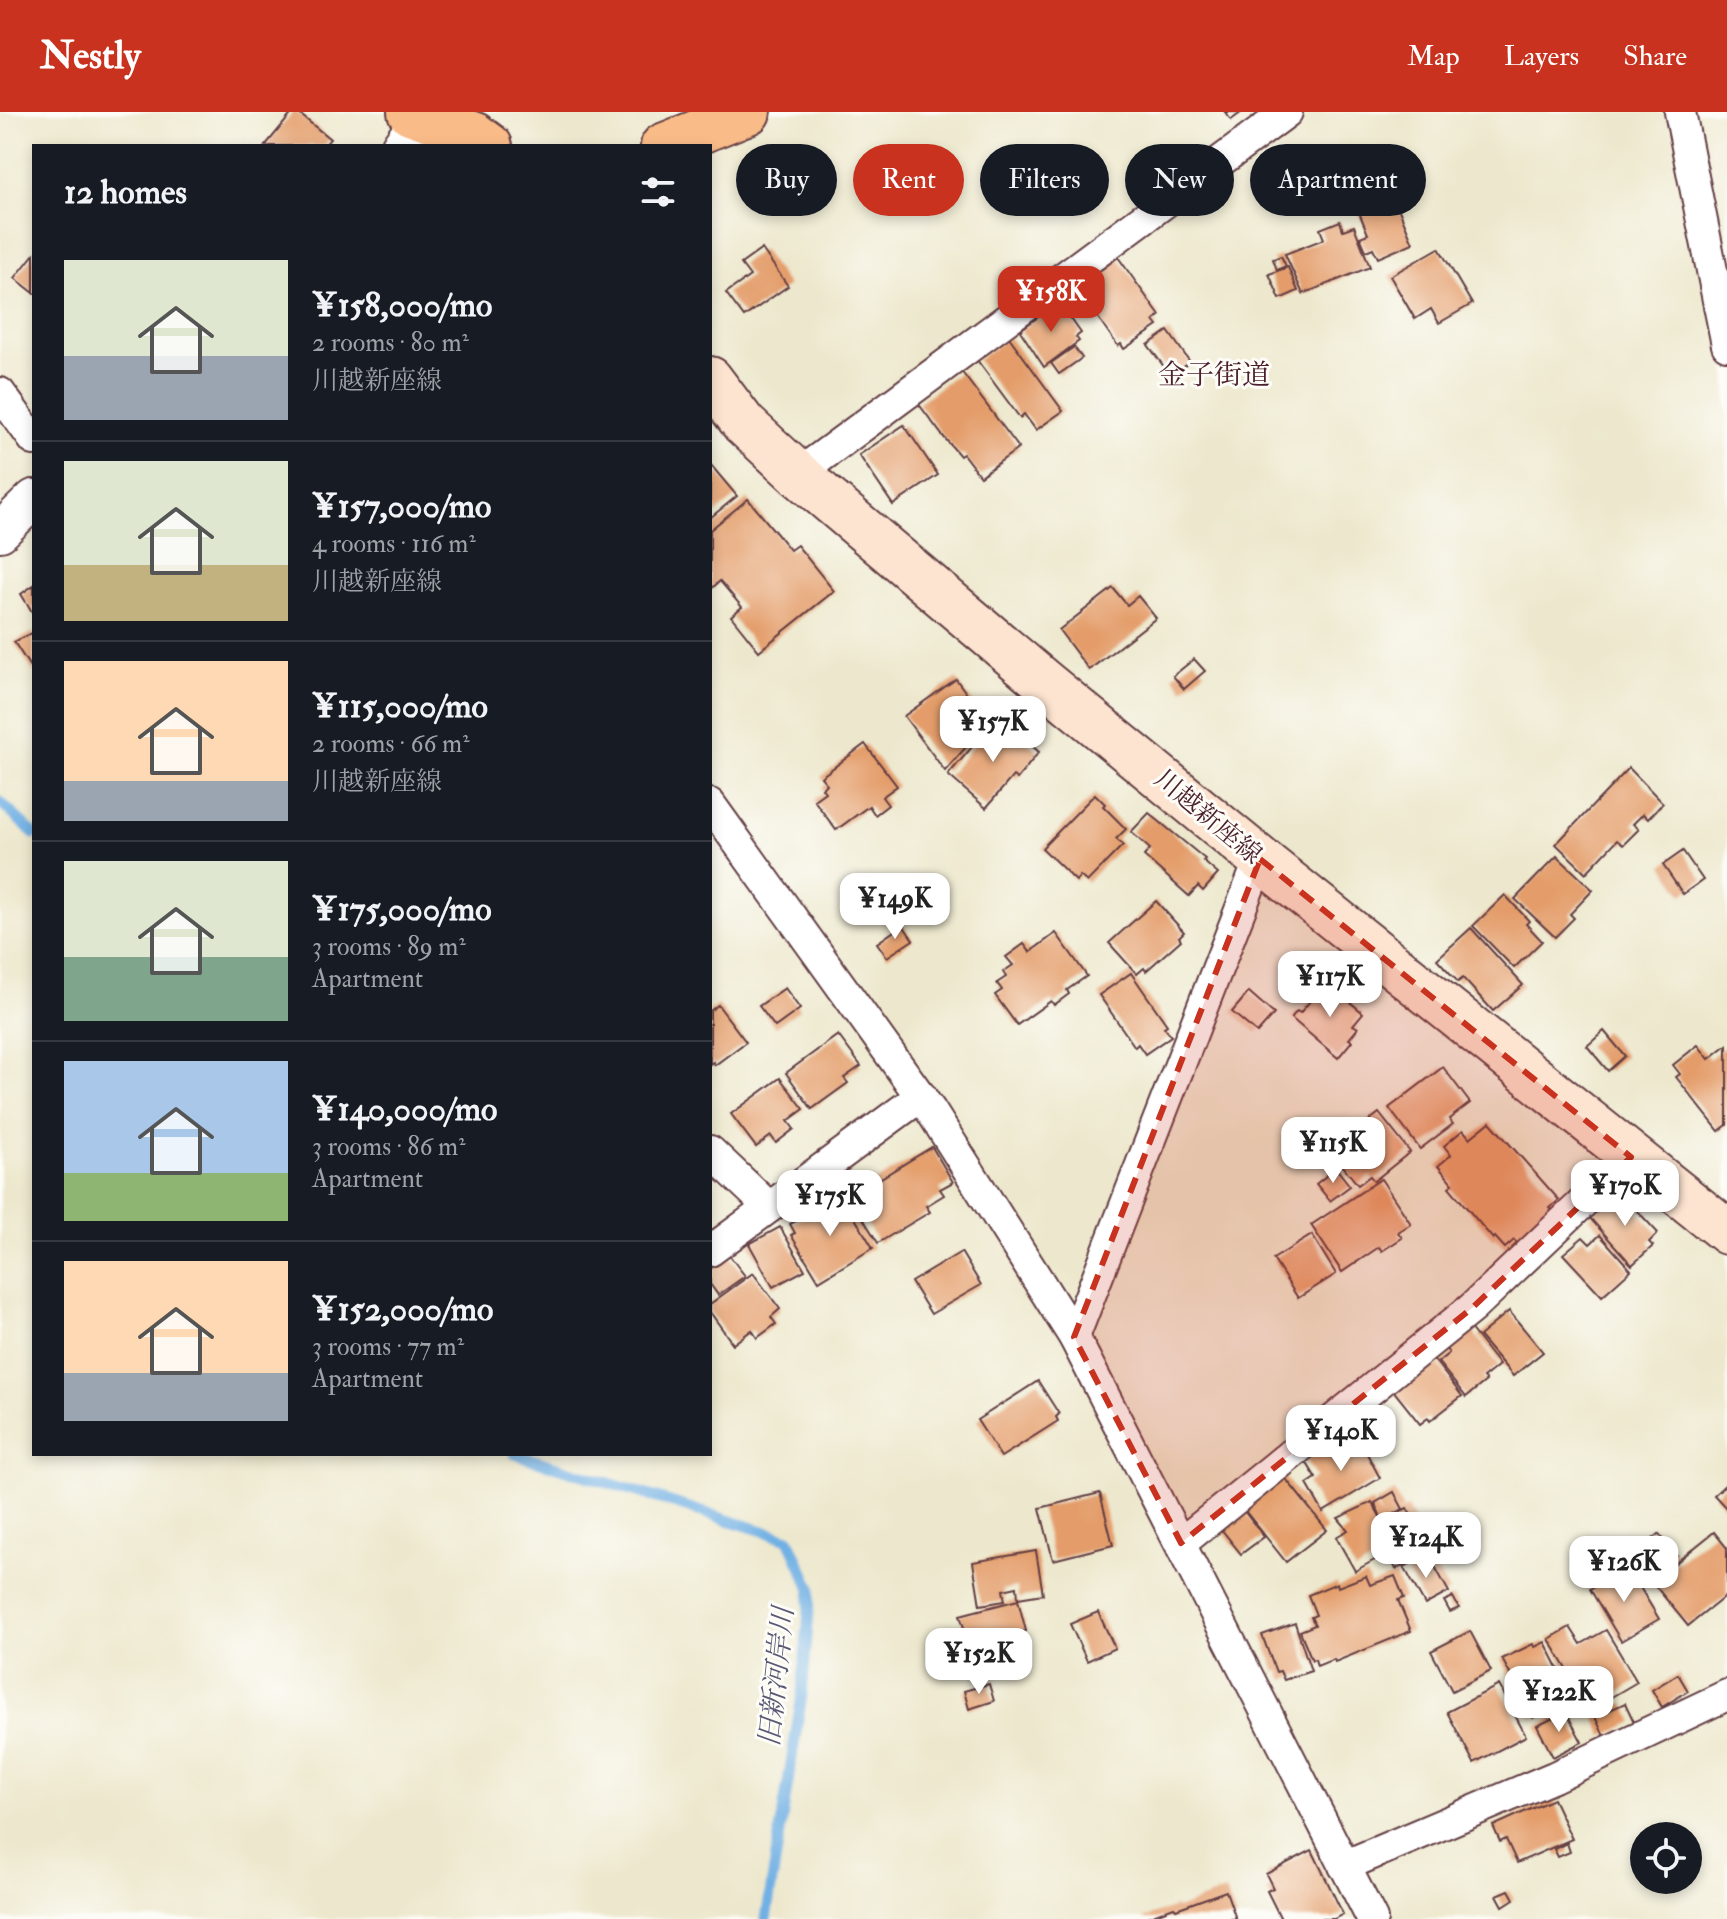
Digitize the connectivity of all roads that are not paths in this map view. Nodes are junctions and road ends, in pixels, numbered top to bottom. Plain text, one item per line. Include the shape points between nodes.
1 (748, 112) edge
2 (1287, 112) edge
3 (1680, 112) edge
4 (411, 125) edge
5 (482, 131) edge
6 (668, 144) edge
7 (1727, 345) edge
8 (712, 382) edge
9 (0, 393) edge
10 (32, 437) edge
11 (798, 474) junction
12 (32, 501) edge
13 (0, 532) edge
14 (712, 807) edge
15 (1260, 859) junction
16 (921, 1096) junction
17 (712, 1153) edge
18 (1631, 1157) junction
19 (769, 1207) junction
20 (1727, 1232) edge
21 (712, 1250) edge
22 (1074, 1337) junction
23 (1181, 1543) junction
24 (1727, 1695) edge
25 (1344, 1866) junction
26 (1372, 1919) edge

1 - 6 main road
2 - 11 street
3 - 7 street
4 - 5 main road
8 - 11 main road, 川越新座線 via 744,424
9 - 10 street
11 - 15 main road, 川越新座線
12 - 13 street
14 - 16 street
15 - 18 main road, 川越新座線
15 - 22 street
16 - 19 street
16 - 22 street
17 - 19 street
18 - 20 main road, 川越新座線
18 - 23 street via 1472,1308
19 - 21 street
22 - 23 street
23 - 25 street
24 - 25 street via 1554,1777
25 - 26 street

